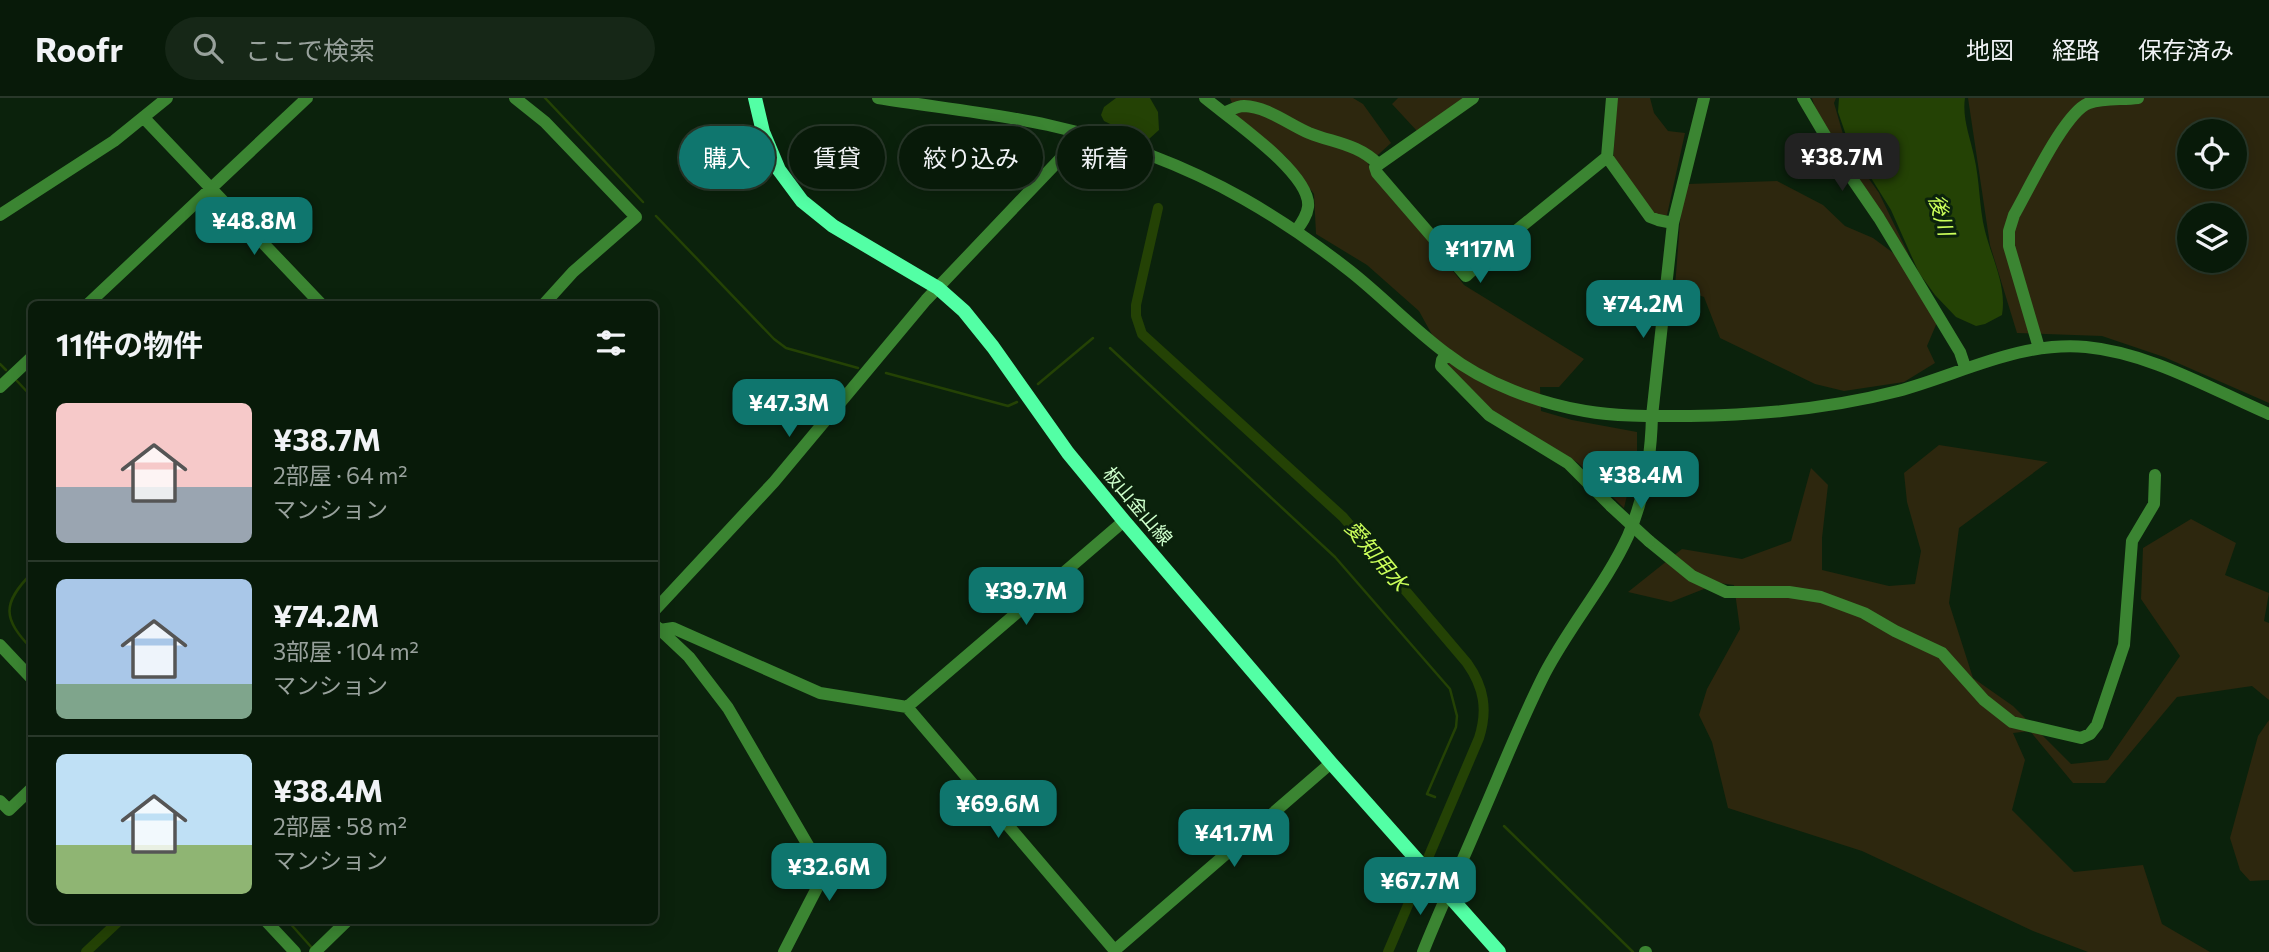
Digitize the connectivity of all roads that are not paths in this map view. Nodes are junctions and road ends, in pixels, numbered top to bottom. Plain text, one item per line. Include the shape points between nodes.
1 (167, 98) edge
2 (307, 98) edge
3 (515, 98) edge
4 (755, 98) edge
5 (878, 98) edge
6 (1205, 98) edge
7 (1473, 98) edge
8 (1612, 98) edge
9 (1704, 98) edge
10 (1803, 98) edge
11 (2138, 98) edge
12 (1224, 113) junction
13 (144, 118) junction
14 (1057, 128) edge
15 (1607, 157) junction
16 (1153, 158) edge
17 (1057, 162) edge
18 (1375, 167) junction
19 (211, 188) junction
20 (0, 215) edge
21 (1673, 223) junction
22 (1297, 231) junction
23 (938, 288) junction
24 (91, 301) edge
25 (318, 301) edge
26 (547, 301) edge
27 (2039, 348) junction
28 (1446, 354) junction
29 (28, 361) edge
30 (1965, 367) junction
31 (0, 387) edge
32 (2269, 414) edge
33 (1652, 416) junction
34 (2155, 475) dead end
35 (1124, 521) junction
36 (658, 607) edge
37 (658, 627) edge
38 (658, 628) edge
39 (0, 645) edge
40 (28, 675) edge
41 (907, 708) junction
42 (1331, 763) junction
43 (28, 792) edge
44 (0, 801) edge
45 (1448, 896) junction
46 (269, 924) edge
47 (344, 924) edge
48 (320, 948) edge
49 (790, 950) edge
50 (1116, 951) edge
51 (295, 952) edge
52 (1423, 952) edge
53 (1499, 952) edge

1 - 13 street
2 - 19 street
3 - 26 street via 574,151 636,217
4 - 23 main road, 板山金山線 via 779,170 802,201 833,226
5 - 14 street
6 - 12 street
7 - 18 street
8 - 15 street
9 - 21 street
10 - 30 street via 1880,218
11 - 27 street via 2080,107 2067,121 2014,215 2009,246
12 - 18 street via 1241,106 1254,107 1311,134 1358,149 1378,164
12 - 22 street via 1279,159 1302,185 1308,207
13 - 19 street
13 - 20 street
15 - 18 street via 1466,276
15 - 21 street via 1650,217
16 - 22 street via 1244,199
17 - 23 street
19 - 24 street
19 - 25 street
21 - 33 street
22 - 28 street
23 - 35 main road, 板山金山線 via 993,346 1068,453
23 - 36 street via 774,482
27 - 30 street
27 - 32 street via 2088,347 2137,358
28 - 33 street via 1495,382 1552,402 1582,410
28 - 34 street, bridge via 1441,366 1489,415 1568,463 1648,541 1692,576 1726,592 1789,592 1858,610 1942,653 1984,700 2012,722 2081,738 2097,725 2124,646 2132,541 2154,504
29 - 31 street
30 - 33 street via 1845,404 1783,412
33 - 45 street via 1648,472 1628,536 1542,680
35 - 41 street
35 - 42 main road, 板山金山線
37 - 41 street via 673,628 820,692
38 - 49 street via 689,657 728,708 814,854 819,884
39 - 40 street
41 - 50 street
42 - 45 main road, 板山金山線
42 - 50 street
43 - 44 street via 9,810
45 - 52 street
45 - 53 main road, 板山金山線
46 - 51 street
47 - 48 street

